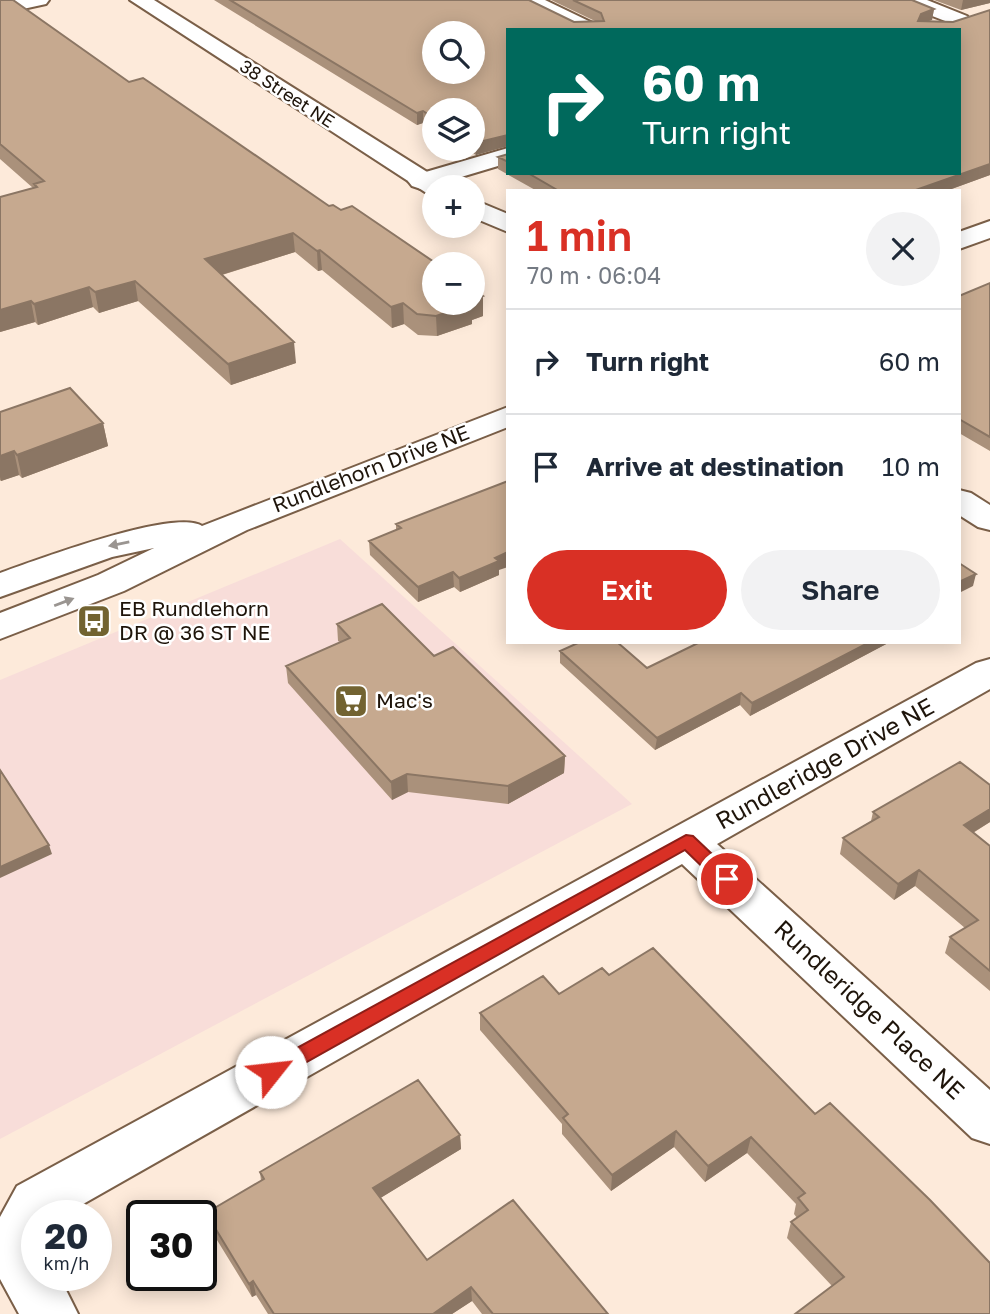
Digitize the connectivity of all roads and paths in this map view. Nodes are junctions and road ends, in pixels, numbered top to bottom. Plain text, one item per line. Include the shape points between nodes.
1 (39, 0) edge
2 (140, 0) edge
3 (529, 0) edge
4 (908, 0) edge
5 (0, 8) edge
6 (588, 28) edge
7 (934, 28) edge
8 (506, 156) edge
9 (453, 175) edge
10 (422, 180) edge
11 (485, 213) edge
12 (506, 223) edge
13 (990, 229) edge
14 (961, 240) edge
15 (506, 417) edge
16 (961, 501) edge
17 (990, 520) edge
18 (235, 523) junction
19 (0, 586) edge
20 (0, 627) edge
21 (990, 672) edge
22 (686, 841) junction
23 (990, 1122) edge
24 (50, 1314) edge

1 - 5 street
2 - 10 street, 38 Street NE
3 - 6 street
4 - 7 street via 970,17
8 - 9 street
11 - 12 street
13 - 14 street
15 - 18 street, Rundlehorn Drive NE
16 - 17 street
18 -> 19 street, Rundlehorn Drive NE via 103,548
20 -> 18 street, Rundlehorn Drive NE via 111,583
21 - 22 street, Rundleridge Drive NE
22 - 23 street, Rundleridge Place NE
22 - 24 street, Rundleridge Drive NE via 36,1203 12,1248

